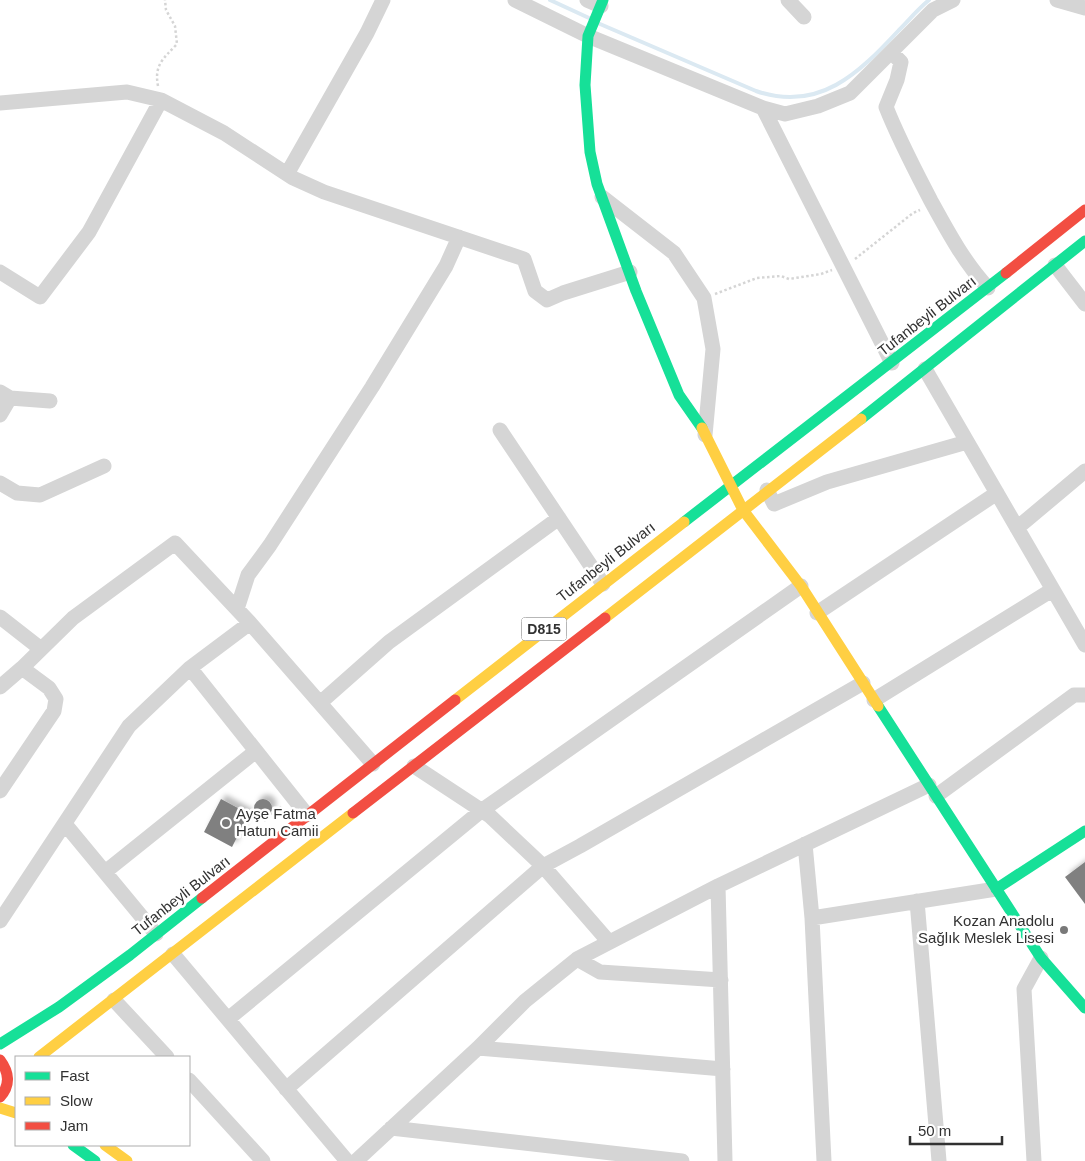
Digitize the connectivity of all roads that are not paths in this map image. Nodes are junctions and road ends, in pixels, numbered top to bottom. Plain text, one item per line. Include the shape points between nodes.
1 (383, 0) edge
2 (515, 0) edge
3 (788, 0) edge
4 (953, 0) edge
5 (1057, 0) edge
6 (597, 2) edge
7 (1085, 8) edge
8 (804, 17) dead end
9 (589, 33) junction
10 (892, 53) junction
11 (160, 100) junction
12 (0, 103) edge
13 (763, 108) junction
14 (287, 174) junction
15 (602, 197) junction
16 (1085, 210) edge
17 (459, 237) junction
18 (1085, 241) edge
19 (1055, 265) junction
20 (0, 272) edge
21 (630, 272) junction
22 (988, 288) junction
23 (1085, 304) edge
24 (892, 363) junction
25 (925, 369) junction
26 (5, 395) edge
27 (50, 401) dead end
28 (0, 415) edge
29 (500, 430) dead end
30 (705, 435) junction
31 (968, 442) junction
32 (104, 466) dead end
33 (1085, 471) edge
34 (0, 483) edge
35 (731, 485) junction
36 (768, 490) junction
37 (997, 493) junction
38 (743, 510) junction
39 (559, 518) junction
40 (1017, 528) junction
41 (603, 584) junction
42 (801, 586) junction
43 (1052, 590) junction
44 (237, 609) junction
45 (817, 613) junction
46 (0, 617) edge
47 (250, 623) junction
48 (1085, 645) edge
49 (41, 649) junction
50 (22, 668) junction
51 (190, 668) junction
52 (863, 683) junction
53 (0, 687) edge
54 (1085, 695) edge
55 (874, 700) junction
56 (320, 703) junction
57 (256, 751) junction
58 (373, 764) junction
59 (414, 766) junction
60 (932, 790) junction
61 (0, 791) edge
62 (481, 811) junction
63 (307, 815) junction
64 (65, 824) junction
65 (1085, 830) edge
66 (805, 844) junction
67 (543, 866) junction
68 (105, 872) junction
69 (718, 886) junction
70 (996, 888) junction
71 (916, 901) junction
72 (812, 918) junction
73 (0, 921) edge
74 (156, 934) junction
75 (609, 942) junction
76 (173, 954) junction
77 (577, 958) junction
78 (1041, 958) junction
79 (721, 980) junction
80 (114, 1000) junction
81 (1085, 1008) edge
82 (228, 1019) junction
83 (0, 1044) edge
84 (478, 1048) junction
85 (41, 1056) edge
86 (166, 1056) edge
87 (0, 1060) edge
88 (723, 1069) junction
89 (12, 1081) edge
90 (190, 1081) edge
91 (286, 1089) junction
92 (0, 1097) edge
93 (0, 1108) edge
94 (15, 1113) edge
95 (391, 1128) junction
96 (74, 1146) edge
97 (105, 1146) edge
98 (95, 1161) edge
99 (127, 1161) edge
100 (263, 1161) edge
101 (347, 1161) edge
102 (356, 1161) edge
103 (682, 1161) edge
104 (725, 1161) edge
105 (824, 1161) edge
106 (939, 1161) edge
107 (1034, 1161) edge

1 - 14 street
2 - 9 street
3 - 8 street
4 - 10 street via 933,10
5 - 7 street
6 - 9 main road
9 - 13 street
9 - 15 main road via 585,85 590,142
10 - 13 street via 850,93 818,106 785,114
10 - 22 street via 901,62 886,107 902,146 952,240 971,270
11 - 12 street via 126,92
11 - 14 street via 224,133
11 - 20 street via 89,232 40,297
13 - 24 street
14 - 17 street via 324,192
15 - 21 main road
15 - 30 street via 674,253 704,298 713,349
16 - 22 main road, Tufanbeyli Bulvarı / D815
17 - 21 street via 524,259 535,291 547,300
17 - 44 street via 446,266 372,387 248,574
18 - 19 main road, D815
19 - 23 street
19 - 25 main road, D815
21 - 30 main road via 679,395
22 - 24 main road, Tufanbeyli Bulvarı / D815
24 - 35 main road, Tufanbeyli Bulvarı / D815
25 - 31 street
25 - 36 main road, D815
26 - 27 street
26 - 28 street
29 - 39 street
30 - 35 main road
31 - 36 street via 827,482 774,504
31 - 37 street
32 - 34 street via 40,495 17,492
33 - 40 street
35 - 38 main road
35 - 41 main road, Tufanbeyli Bulvarı / D815
36 - 38 main road, D815
37 - 40 street
37 - 45 street
38 - 42 main road
38 - 59 main road, D815
39 - 41 street
39 - 56 street via 389,642
40 - 43 street
41 - 58 main road, Tufanbeyli Bulvarı / D815
42 - 45 main road
42 - 62 street
43 - 48 street
43 - 55 street
44 - 47 street
44 - 49 street via 175,543 73,618
45 - 52 main road
46 - 49 street
47 - 51 street
47 - 56 street
49 - 50 street
50 - 53 street
50 - 61 street via 49,688 56,698 54,711
51 - 57 street
51 - 64 street via 130,726
52 - 55 main road
52 - 67 street
54 - 60 street via 1074,695
55 - 60 main road
56 - 58 street
57 - 63 street
57 - 68 street
58 - 63 main road, Tufanbeyli Bulvarı / D815
59 - 62 street
59 - 76 main road, D815
60 - 66 street
60 - 70 main road
62 - 67 street
62 - 82 street
63 - 74 main road, Tufanbeyli Bulvarı / D815
64 - 68 street
64 - 73 street
65 - 70 main road
66 - 69 street
66 - 72 street
67 - 75 street
67 - 91 street
68 - 74 street
69 - 75 street
69 - 79 street
70 - 71 street
70 - 78 main road
71 - 72 street
71 - 106 street
72 - 105 street
74 - 83 main road, Tufanbeyli Bulvarı / D815 via 60,1007
75 - 77 street
76 - 80 main road, D815
76 - 82 street
77 - 79 street via 600,972
77 - 84 street via 525,1001
78 - 81 main road
78 - 107 street via 1024,989
79 - 88 street
80 - 85 main road, D815
80 - 86 street
82 - 91 street
84 - 88 street
84 - 95 street
87 - 89 main road
88 - 104 street
89 - 92 main road
90 - 100 street
91 - 101 street
93 - 94 main road
95 - 102 street
95 - 103 street
96 - 98 main road
97 - 99 main road

